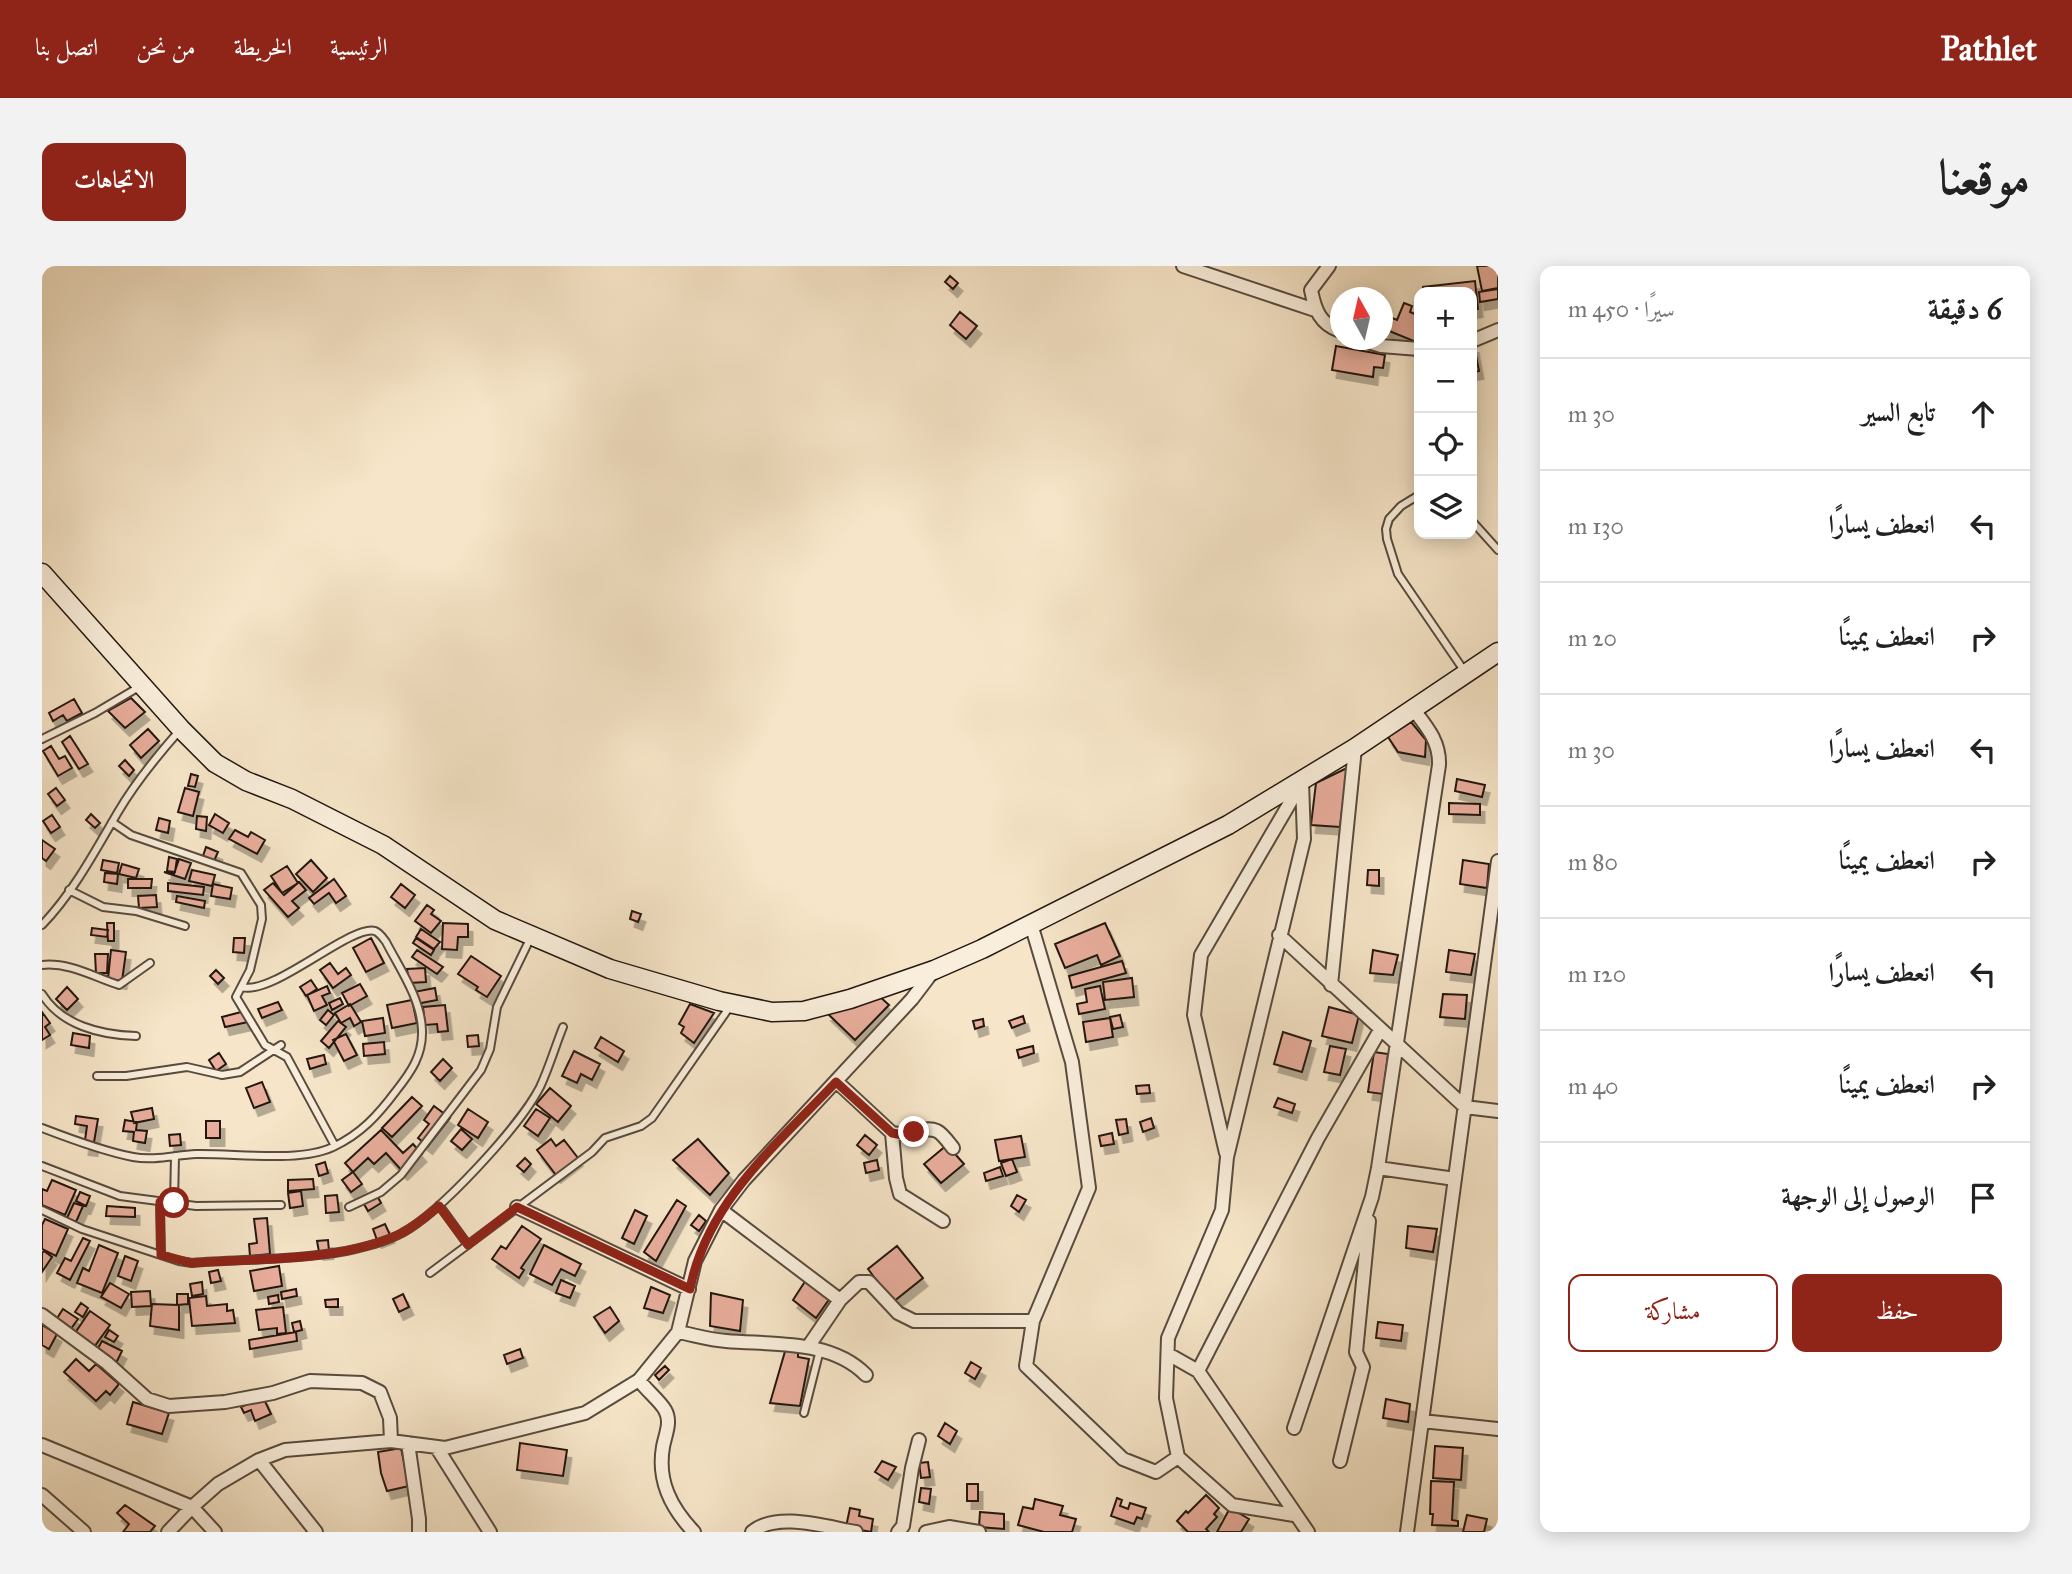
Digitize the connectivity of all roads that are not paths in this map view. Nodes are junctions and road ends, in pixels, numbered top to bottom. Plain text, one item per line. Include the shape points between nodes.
1 (1183, 266) edge
2 (1329, 266) edge
3 (1315, 310) junction
4 (1330, 328) edge
5 (1498, 330) edge
6 (1477, 339) edge
7 (1393, 347) edge
8 (1414, 349) edge
9 (1414, 498) edge
10 (1477, 527) edge
11 (1498, 551) edge
12 (42, 573) edge
13 (1498, 652) edge
14 (1466, 674) junction
15 (143, 685) junction
16 (1414, 710) junction
17 (181, 729) junction
18 (42, 739) edge
19 (1356, 748) junction
20 (1302, 782) junction
21 (112, 822) junction
22 (1498, 861) edge
23 (69, 890) junction
24 (1031, 924) junction
25 (42, 925) edge
26 (185, 926) dead end
27 (1279, 935) junction
28 (532, 936) junction
29 (150, 963) dead end
30 (42, 965) edge
31 (934, 970) junction
32 (1331, 985) junction
33 (242, 987) junction
34 (42, 993) edge
35 (732, 1004) junction
36 (563, 1027) dead end
37 (1380, 1030) junction
38 (136, 1037) dead end
39 (1398, 1043) junction
40 (281, 1045) dead end
41 (274, 1050) junction
42 (97, 1076) dead end
43 (836, 1082) junction
44 (1465, 1107) junction
45 (1498, 1111) edge
46 (42, 1128) edge
47 (892, 1133) junction
48 (335, 1146) junction
49 (953, 1148) dead end
50 (175, 1156) junction
51 (1227, 1157) junction
52 (42, 1166) edge
53 (1378, 1168) junction
54 (1455, 1179) junction
55 (1372, 1197) junction
56 (160, 1202) junction
57 (174, 1203) junction
58 (281, 1205) dead end
59 (439, 1206) junction
60 (349, 1207) dead end
61 (517, 1207) junction
62 (42, 1210) edge
63 (721, 1210) junction
64 (943, 1222) dead end
65 (468, 1245) junction
66 (161, 1255) junction
67 (430, 1273) dead end
68 (690, 1289) junction
69 (840, 1300) junction
70 (42, 1315) edge
71 (1033, 1321) junction
72 (678, 1332) junction
73 (815, 1349) junction
74 (1168, 1353) junction
75 (1198, 1371) junction
76 (866, 1375) dead end
77 (639, 1380) junction
78 (804, 1413) dead end
79 (1422, 1421) junction
80 (1294, 1428) dead end
81 (1498, 1429) edge
82 (919, 1440) dead end
83 (391, 1441) junction
84 (408, 1443) junction
85 (42, 1445) edge
86 (437, 1448) junction
87 (1178, 1457) junction
88 (259, 1460) junction
89 (1340, 1461) dead end
90 (42, 1494) edge
91 (192, 1507) junction
92 (1294, 1515) junction
93 (84, 1532) edge
94 (168, 1532) edge
95 (215, 1532) edge
96 (316, 1532) edge
97 (419, 1532) edge
98 (490, 1532) edge
99 (694, 1532) edge
100 (752, 1532) edge
101 (856, 1532) edge
102 (898, 1532) edge
103 (926, 1532) edge
104 (979, 1532) edge
105 (1308, 1532) edge
106 (1407, 1532) edge

1 - 3 street
2 - 3 street via 1311,290
3 - 4 street
5 - 6 street
7 - 8 street
9 - 14 lane via 1389,519 1388,539 1398,574
10 - 11 lane
12 - 15 main road
13 - 14 main road
14 - 16 main road
15 - 17 main road
15 - 18 lane
16 - 19 main road
16 - 39 street via 1435,740 1439,756
17 - 21 lane via 155,757
17 - 28 main road via 215,763 383,845 495,920
19 - 20 main road
19 - 32 street
20 - 24 main road via 1228,825
20 - 27 street via 1304,839
20 - 51 street via 1201,955 1194,1015
21 - 23 lane
21 - 33 lane via 131,835 241,873 261,905 262,919
22 - 44 street
23 - 25 lane
23 - 26 lane via 103,907 136,911
24 - 31 main road
24 - 71 street via 1072,1062 1090,1188
27 - 32 street
27 - 51 street
28 - 35 main road via 610,969
28 - 60 lane via 497,1007 490,1049 481,1070 401,1175 381,1192
29 - 30 lane via 119,985 68,966
31 - 35 main road via 804,1011 772,1012
31 - 43 street
32 - 37 street
33 - 41 lane via 236,998 265,1045
33 - 48 lane via 250,989 272,981 368,931 381,934 386,942 418,1006 421,1048 415,1068 372,1122
34 - 38 lane via 58,1013 85,1027
35 - 61 lane via 652,1118 605,1138
36 - 59 lane via 525,1111
37 - 39 street
37 - 75 street via 1318,1138
39 - 44 street
39 - 53 street
40 - 41 lane
41 - 42 lane via 240,1072 222,1075 187,1067
41 - 48 lane via 287,1058
43 - 47 street
43 - 63 street
44 - 45 street
44 - 54 street
46 - 50 lane via 133,1157
47 - 49 street via 937,1132
47 - 64 street via 900,1194
48 - 50 lane via 292,1155
50 - 57 lane
51 - 74 street via 1222,1210 1168,1338
52 - 56 lane via 120,1196
53 - 54 street
53 - 55 street
54 - 79 street
55 - 80 street
55 - 89 street via 1356,1352 1363,1367
56 - 57 lane
56 - 66 lane
57 - 58 lane
59 - 65 lane
59 - 66 lane via 401,1234 348,1251 192,1263
61 - 65 lane
61 - 68 street
62 - 66 lane via 82,1229
63 - 68 street via 695,1261
63 - 69 street
65 - 67 lane
68 - 72 street
69 - 71 street via 864,1281 898,1313 914,1321
69 - 73 street
70 - 83 street via 147,1399 169,1406 225,1402 310,1381 362,1383 380,1392 390,1418
71 - 87 street via 1026,1366 1123,1459 1156,1472
72 - 73 street via 722,1341
72 - 77 street
73 - 76 street via 856,1365
73 - 78 lane
74 - 75 street
74 - 87 street via 1167,1398
75 - 92 street
77 - 86 street via 585,1413
77 - 99 street via 665,1409 663,1482 672,1506
79 - 81 street
79 - 106 street
82 - 102 street via 904,1526
83 - 84 street
83 - 88 street via 285,1450
84 - 86 street
84 - 97 street
85 - 91 street
86 - 98 street
87 - 92 street via 1232,1505
88 - 91 street via 218,1484
88 - 96 street
90 - 93 street
91 - 94 street
91 - 95 street
92 - 105 street
100 - 101 street via 784,1520
103 - 104 street via 949,1527

